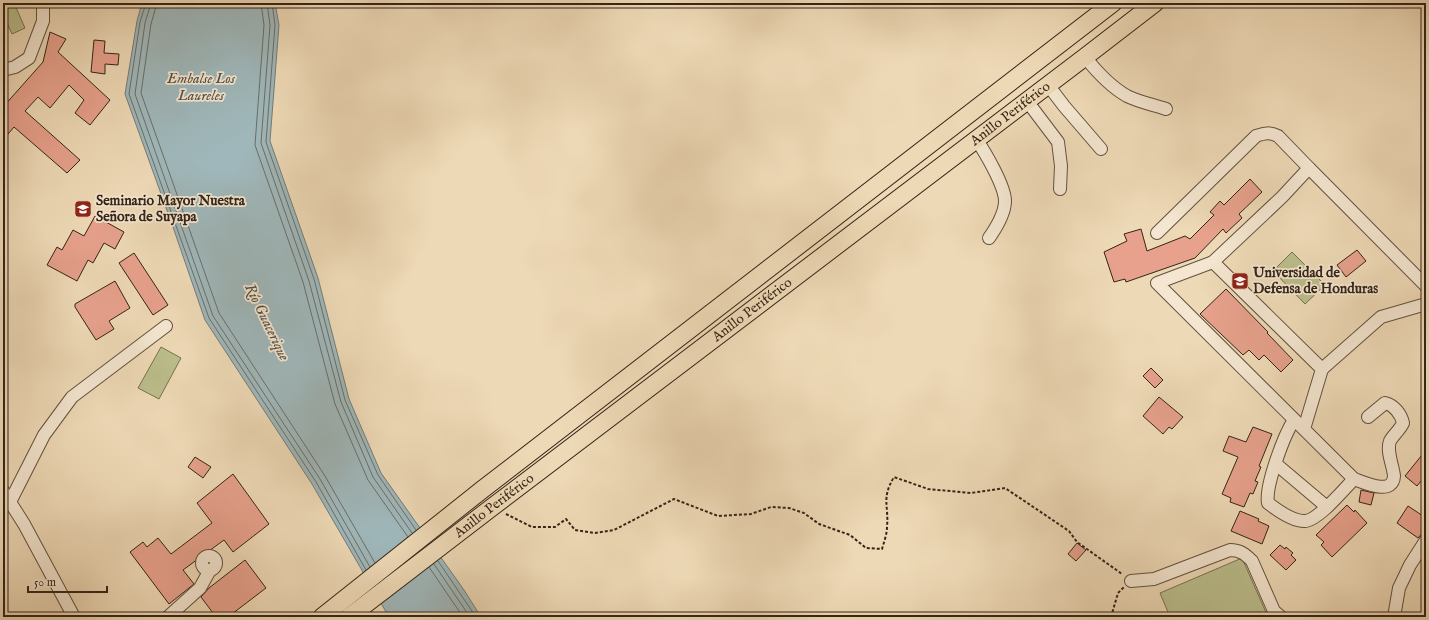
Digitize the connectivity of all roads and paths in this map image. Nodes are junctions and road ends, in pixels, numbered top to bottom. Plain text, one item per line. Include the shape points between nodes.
1 (43, 3) edge
2 (1113, 3) edge
3 (1155, 3) edge
4 (1085, 57) junction
5 (3, 70) edge
6 (1048, 85) junction
7 (1027, 101) junction
8 (1166, 109) dead end
9 (976, 139) junction
10 (1101, 149) dead end
11 (1309, 168) junction
12 (1060, 189) dead end
13 (1157, 233) dead end
14 (989, 238) dead end
15 (1213, 262) junction
16 (1426, 286) edge
17 (1426, 304) edge
18 (166, 326) dead end
19 (1322, 370) junction
20 (1368, 417) dead end
21 (1294, 420) junction
22 (1304, 428) junction
23 (1276, 464) junction
24 (1354, 479) junction
25 (3, 491) edge
26 (10, 502) junction
27 (493, 507) junction
28 (1327, 507) junction
29 (1426, 540) edge
30 (210, 570) dead end
31 (1131, 581) junction
32 (324, 615) edge
33 (74, 617) edge
34 (168, 617) edge
35 (349, 617) edge
36 (1111, 617) edge
37 (1281, 617) edge
38 (1394, 617) edge

1 - 5 lane via 43,21 29,58 15,67
2 - 32 highway, Anillo Periférico
3 - 4 highway, Anillo Periférico
4 - 6 highway, Anillo Periférico
4 - 8 lane via 1107,80 1128,96
6 - 7 highway, Anillo Periférico
6 - 10 lane
7 - 9 highway, Anillo Periférico
7 - 12 lane via 1058,142
9 - 14 lane via 989,160 1005,201 998,223
9 - 27 highway, Anillo Periférico
11 - 13 lane via 1278,136 1272,133 1256,136
11 - 15 lane
11 - 16 lane
15 - 19 lane
15 - 21 lane via 1157,283
17 - 19 lane via 1381,317
18 - 26 lane via 72,397 44,435
19 - 22 lane
20 - 24 lane via 1385,402 1392,404 1402,418 1401,428 1390,440 1388,450 1394,479 1392,484 1378,487
21 - 22 lane
21 - 23 lane via 1288,428
22 - 24 lane
23 - 28 lane
23 - 28 lane via 1268,491 1268,503 1294,519 1305,522 1316,518
24 - 28 lane
25 - 26 lane
26 - 33 lane
27 - 31 path via 532,527 555,527 566,519 576,530 595,533 614,530 674,499 718,516 751,514 771,507 789,508 804,513 819,524 850,534 866,548 882,549 887,526 886,500 889,485 894,477 928,489 971,493 1005,488 1069,531 1077,542
27 - 35 highway, Anillo Periférico
29 - 38 lane via 1410,564 1399,588
30 - 34 lane via 200,588
31 - 36 path via 1118,593
31 - 37 lane via 1154,578 1230,550 1238,550 1252,561 1274,611

